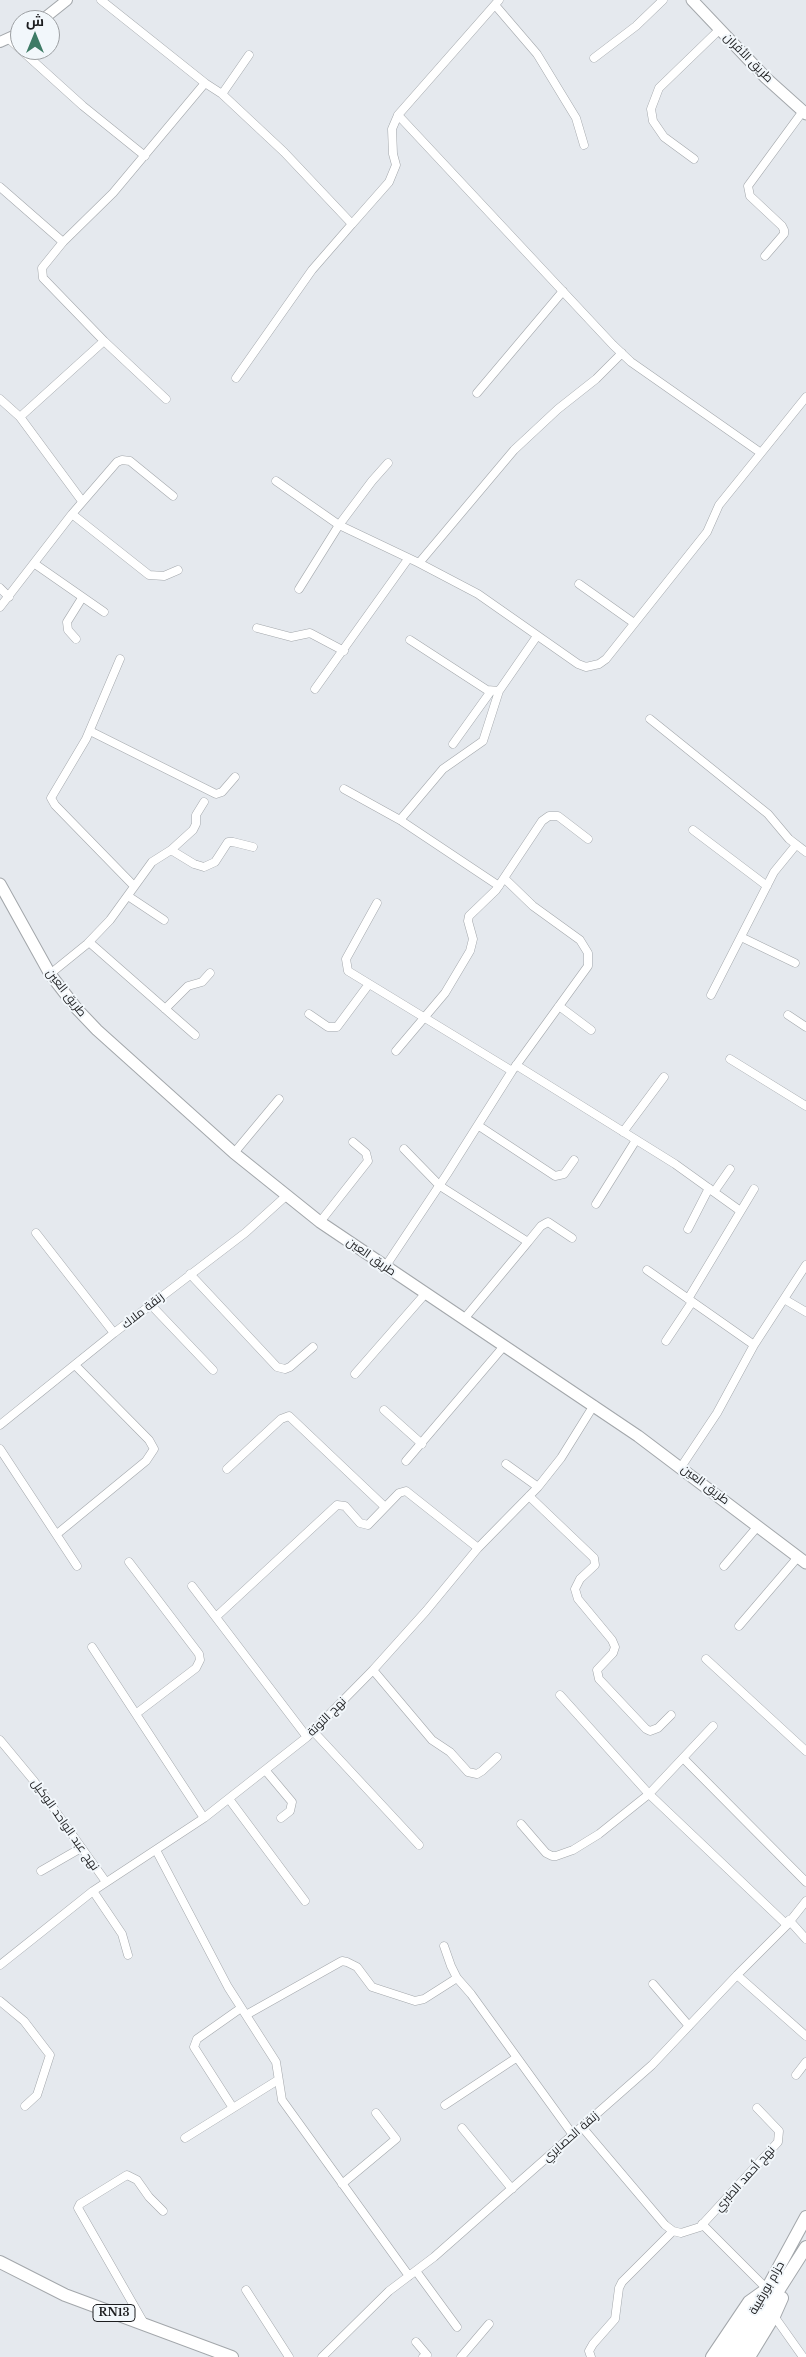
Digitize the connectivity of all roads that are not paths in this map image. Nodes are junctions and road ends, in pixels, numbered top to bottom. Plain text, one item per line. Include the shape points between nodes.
1 (67, 0) edge
2 (101, 0) edge
3 (663, 0) edge
4 (692, 0) edge
5 (497, 2) edge
6 (54, 10) edge
7 (720, 30) junction
8 (249, 55) dead end
9 (594, 58) dead end
10 (33, 60) edge
11 (205, 83) junction
12 (222, 94) junction
13 (805, 110) edge
14 (398, 115) junction
15 (584, 145) dead end
16 (145, 156) junction
17 (694, 160) dead end
18 (0, 187) edge
19 (352, 224) junction
20 (63, 242) junction
21 (765, 256) dead end
22 (563, 291) junction
23 (104, 341) junction
24 (622, 353) junction
25 (236, 378) dead end
26 (477, 392) dead end
27 (806, 397) edge
28 (0, 399) edge
29 (166, 399) dead end
30 (20, 417) junction
31 (761, 454) junction
32 (388, 464) dead end
33 (276, 481) dead end
34 (173, 496) dead end
35 (82, 502) junction
36 (72, 514) junction
37 (339, 525) junction
38 (408, 559) junction
39 (420, 563) junction
40 (35, 564) junction
41 (178, 570) dead end
42 (579, 584) dead end
43 (0, 588) edge
44 (299, 589) dead end
45 (9, 597) junction
46 (82, 598) junction
47 (0, 607) edge
48 (104, 612) dead end
49 (634, 623) junction
50 (257, 628) dead end
51 (537, 636) junction
52 (76, 639) dead end
53 (410, 640) dead end
54 (344, 651) junction
55 (120, 659) dead end
56 (316, 689) dead end
57 (495, 691) junction
58 (650, 719) dead end
59 (90, 731) junction
60 (453, 744) dead end
61 (235, 777) dead end
62 (344, 789) dead end
63 (204, 802) dead end
64 (400, 820) junction
65 (693, 830) dead end
66 (588, 839) dead end
67 (796, 845) junction
68 (253, 847) dead end
69 (171, 850) junction
70 (806, 852) edge
71 (504, 878) junction
72 (134, 886) junction
73 (499, 886) junction
74 (767, 886) junction
75 (1, 888) edge
76 (128, 896) junction
77 (377, 904) dead end
78 (164, 920) dead end
79 (741, 937) junction
80 (89, 942) junction
81 (794, 962) dead end
82 (210, 973) dead end
83 (50, 974) junction
84 (369, 984) junction
85 (711, 995) dead end
86 (559, 1006) junction
87 (165, 1009) junction
88 (309, 1014) dead end
89 (788, 1015) dead end
90 (425, 1016) junction
91 (806, 1027) edge
92 (591, 1030) dead end
93 (195, 1035) dead end
94 (396, 1051) dead end
95 (730, 1059) dead end
96 (514, 1068) junction
97 (664, 1077) dead end
98 (279, 1099) dead end
99 (806, 1106) edge
100 (479, 1126) junction
101 (623, 1132) junction
102 (636, 1140) junction
103 (353, 1142) dead end
104 (404, 1150) dead end
105 (234, 1152) junction
106 (574, 1160) dead end
107 (730, 1169) dead end
108 (440, 1186) junction
109 (754, 1189) dead end
110 (712, 1190) junction
111 (286, 1196) junction
112 (596, 1204) dead end
113 (740, 1210) junction
114 (320, 1222) junction
115 (688, 1229) dead end
116 (36, 1233) dead end
117 (572, 1238) dead end
118 (528, 1242) junction
119 (806, 1265) edge
120 (385, 1267) junction
121 (647, 1270) dead end
122 (190, 1274) junction
123 (425, 1294) junction
124 (784, 1299) junction
125 (690, 1301) junction
126 (151, 1305) junction
127 (806, 1312) edge
128 (464, 1319) junction
129 (114, 1333) junction
130 (666, 1341) dead end
131 (754, 1344) junction
132 (504, 1346) junction
133 (313, 1347) dead end
134 (75, 1365) junction
135 (213, 1370) dead end
136 (355, 1374) dead end
137 (594, 1405) junction
138 (384, 1410) dead end
139 (0, 1425) edge
140 (422, 1444) junction
141 (0, 1449) edge
142 (406, 1462) dead end
143 (506, 1464) dead end
144 (681, 1467) junction
145 (227, 1469) dead end
146 (538, 1487) junction
147 (529, 1496) junction
148 (385, 1507) junction
149 (758, 1526) junction
150 (57, 1534) junction
151 (478, 1548) junction
152 (802, 1560) edge
153 (129, 1562) dead end
154 (77, 1566) dead end
155 (724, 1566) dead end
156 (192, 1586) dead end
157 (217, 1616) junction
158 (739, 1626) dead end
159 (92, 1647) dead end
160 (706, 1659) dead end
161 (373, 1670) junction
162 (560, 1695) dead end
163 (137, 1713) junction
164 (671, 1715) dead end
165 (713, 1726) dead end
166 (310, 1734) junction
167 (0, 1740) edge
168 (806, 1750) edge
169 (497, 1757) dead end
170 (683, 1758) junction
171 (266, 1771) junction
172 (649, 1794) junction
173 (229, 1799) junction
174 (204, 1818) junction
175 (281, 1818) dead end
176 (521, 1824) dead end
177 (419, 1845) dead end
178 (81, 1848) junction
179 (156, 1850) junction
180 (40, 1871) dead end
181 (106, 1882) junction
182 (806, 1882) edge
183 (93, 1891) junction
184 (305, 1901) dead end
185 (806, 1901) edge
186 (788, 1922) junction
187 (806, 1939) edge
188 (444, 1946) dead end
189 (128, 1955) dead end
190 (0, 1965) edge
191 (737, 1975) junction
192 (457, 1978) junction
193 (653, 1984) dead end
194 (0, 2000) edge
195 (243, 2011) junction
196 (689, 2026) junction
197 (806, 2036) edge
198 (516, 2058) junction
199 (806, 2062) edge
200 (796, 2075) dead end
201 (278, 2080) junction
202 (446, 2105) dead end
203 (25, 2106) dead end
204 (233, 2108) junction
205 (757, 2108) dead end
206 (376, 2112) dead end
207 (582, 2127) junction
208 (462, 2128) dead end
209 (573, 2135) junction
210 (184, 2138) dead end
211 (342, 2184) junction
212 (512, 2188) junction
213 (163, 2211) dead end
214 (806, 2217) edge
215 (702, 2224) junction
216 (672, 2231) junction
217 (806, 2247) edge
218 (0, 2262) edge
219 (798, 2262) junction
220 (412, 2273) junction
221 (767, 2289) junction
222 (246, 2290) dead end
223 (774, 2316) junction
224 (489, 2324) dead end
225 (145, 2325) junction
226 (457, 2327) dead end
227 (416, 2342) dead end
228 (427, 2356) edge
229 (232, 2357) edge
230 (288, 2357) edge
231 (322, 2357) edge
232 (461, 2357) edge
233 (591, 2357) edge
234 (712, 2357) edge
235 (724, 2357) edge
236 (736, 2357) edge
237 (749, 2357) edge
238 (803, 2357) edge

1 - 6 street
2 - 11 street
3 - 9 street via 636,26
4 - 7 main road, طريق الأفران
5 - 14 street
5 - 15 street via 537,54 576,118
7 - 13 main road, طريق الأفران via 766,78
7 - 17 street via 658,88 651,109 653,121 664,137
8 - 12 street
10 - 16 street
11 - 12 street
11 - 16 street
12 - 19 street via 284,152
13 - 21 street via 748,186 750,196 784,230
14 - 19 street via 392,129 396,164 389,182
14 - 22 street
16 - 20 street
18 - 20 street
19 - 25 street via 312,270
20 - 23 street via 42,268 43,278
22 - 24 street
22 - 26 street
23 - 29 street
23 - 30 street
24 - 31 street
24 - 39 street via 514,450
27 - 31 street
28 - 30 street
30 - 35 street
31 - 49 street via 719,505 707,532
32 - 37 street
33 - 37 street
34 - 35 street via 130,461 122,460
35 - 36 street
36 - 40 street
36 - 41 street via 149,575 164,576
37 - 38 street
37 - 44 street
38 - 39 street
38 - 54 street
39 - 51 street via 478,594
40 - 45 street
40 - 46 street
42 - 49 street
43 - 45 street
45 - 47 street
46 - 48 street
46 - 52 street via 67,622 68,630
49 - 51 street via 606,658 590,666 578,664
50 - 54 street via 291,638 310,633
51 - 57 street
53 - 57 street
54 - 56 street
55 - 59 street
57 - 60 street
57 - 64 street via 483,741 443,769
58 - 67 street via 768,814
59 - 61 street via 216,794 222,792
59 - 72 street via 51,800
62 - 64 street
63 - 69 street via 196,815 195,827
64 - 73 street
65 - 74 street
66 - 71 street via 563,819 549,816 542,821
67 - 70 street
67 - 74 street
68 - 69 street via 228,842 215,862 204,867
69 - 72 street via 152,862
71 - 73 street
71 - 86 street via 533,906 580,940 588,953 588,966
72 - 76 street
73 - 90 street via 469,916 474,939 470,951 445,993
74 - 79 street
75 - 83 main road, طريق العين
76 - 78 street
76 - 80 street
77 - 84 street via 345,963 348,971
79 - 81 street
79 - 85 street
80 - 83 street
80 - 87 street
82 - 87 street via 202,982 186,987
83 - 105 main road, طريق العين via 96,1030
84 - 88 street via 337,1027 328,1027
84 - 90 street
86 - 92 street
86 - 96 street
87 - 93 street
89 - 91 street
90 - 94 street
90 - 96 street
95 - 99 street
96 - 100 street
96 - 101 street
97 - 101 street
98 - 105 street
100 - 106 street via 555,1176 564,1174
100 - 108 street
101 - 102 street
102 - 110 street
102 - 112 street
103 - 114 street via 366,1153 368,1161
104 - 108 street
105 - 111 main road, طريق العين
107 - 110 street
108 - 118 street
108 - 120 street
109 - 113 street
110 - 113 street
110 - 115 street
111 - 114 main road, طريق العين
111 - 122 street, زنقة ملاك via 245,1234
113 - 125 street
114 - 120 main road, طريق العين
116 - 129 street
117 - 118 street via 548,1222
118 - 128 street
119 - 124 street
120 - 123 main road, طريق العين
121 - 125 street
122 - 126 street, زنقة ملاك
122 - 133 street via 277,1368 290,1367
123 - 128 main road, طريق العين
123 - 136 street
124 - 127 street
124 - 131 street
125 - 130 street
125 - 131 street
126 - 129 street, زنقة ملاك
126 - 135 street
128 - 132 main road, طريق العين
129 - 134 street, زنقة ملاك
131 - 144 street via 717,1413
132 - 137 main road, طريق العين
132 - 140 street
134 - 139 street, زنقة ملاك
134 - 150 street via 149,1440 154,1449 146,1461
137 - 144 main road, طريق العين
137 - 146 street, نهج التوتة via 561,1458
138 - 140 street
140 - 142 street
141 - 150 street
143 - 146 street
144 - 149 main road, طريق العين
145 - 148 street via 280,1418 289,1416
146 - 147 street, نهج التوتة
147 - 151 street, نهج التوتة
147 - 164 street via 594,1558 595,1565 580,1579 576,1589 582,1605 615,1647 597,1670 599,1679 646,1729 658,1728
148 - 151 street via 399,1493 406,1491
148 - 157 street via 374,1521 366,1525 360,1523 345,1506 337,1505
149 - 152 main road, طريق العين
149 - 155 street
150 - 154 street
151 - 161 street, نهج التوتة
152 - 158 street
153 - 163 street via 199,1654 200,1660 196,1668
156 - 157 street
157 - 166 street
159 - 163 street
160 - 168 street
161 - 166 street, نهج التوتة
161 - 169 street via 432,1740 450,1752 468,1772 477,1774
162 - 172 street
163 - 174 street
165 - 170 street
166 - 171 street, نهج التوتة
166 - 177 street
167 - 178 street, نهج عبد الواحد الوكيل
170 - 172 street
170 - 182 street
171 - 173 street, نهج التوتة
171 - 175 street via 292,1802 290,1811
172 - 176 street via 592,1838 556,1856 546,1853
172 - 186 street
173 - 174 street, نهج التوتة
173 - 184 street
174 - 179 street, نهج التوتة
178 - 180 street
178 - 181 street, نهج عبد الواحد الوكيل
179 - 181 street, نهج التوتة
179 - 195 street
181 - 183 street, نهج التوتة
183 - 189 street via 122,1934
183 - 190 street, نهج التوتة
185 - 186 street, زنقة الحصايري
186 - 187 street
186 - 191 street, زنقة الحصايري
188 - 192 street
191 - 196 street, زنقة الحصايري
191 - 197 street
192 - 195 street via 424,1999 415,2001 372,1987 356,1967 342,1961
192 - 198 street
193 - 196 street
194 - 203 street via 24,2021 50,2055 37,2095
195 - 201 street via 276,2062
195 - 204 street via 197,2039 194,2047
196 - 207 street, زنقة الحصايري via 652,2065
198 - 202 street
198 - 209 street
199 - 200 street
201 - 204 street
201 - 211 street via 280,2096 289,2112
204 - 210 street
205 - 215 street, نهج أحمد الطبري via 779,2131 778,2142
206 - 211 street via 396,2139
207 - 209 street, زنقة الحصايري
207 - 216 street
208 - 212 street
209 - 212 street, زنقة الحصايري
211 - 220 street
212 - 220 street, زنقة الحصايري
213 - 225 street via 137,2180 127,2176 78,2208
214 - 221 main road, حزام بورقيبة
215 - 216 street, نهج أحمد الطبري via 691,2231
215 - 221 street
216 - 233 street via 622,2282 615,2319 589,2350
217 - 219 main road, حزام بورقيبة
218 - 225 main road, RN13 via 65,2295
219 - 223 main road
219 - 236 main road, حزام بورقيبة
220 - 226 street
220 - 231 street, زنقة الحصايري via 389,2291
221 - 234 main road via 749,2302
221 - 235 main road, حزام بورقيبة
222 - 230 street
223 - 237 main road
223 - 238 street
224 - 232 street
225 - 229 main road, RN13
227 - 228 street

